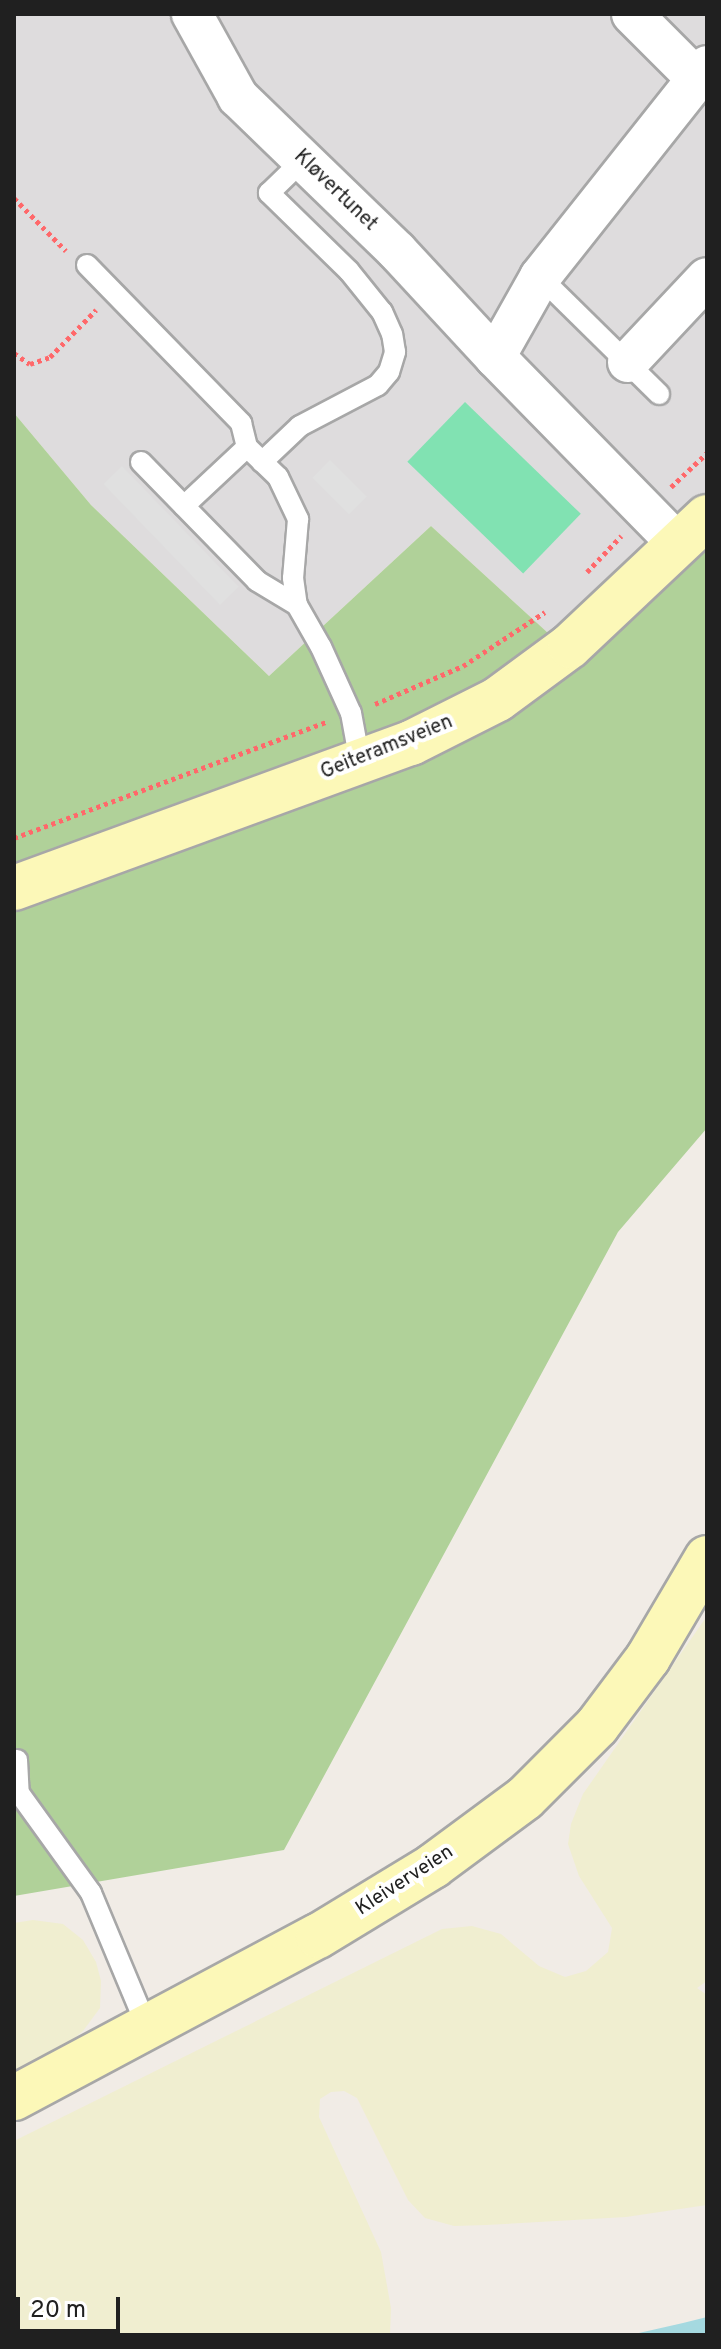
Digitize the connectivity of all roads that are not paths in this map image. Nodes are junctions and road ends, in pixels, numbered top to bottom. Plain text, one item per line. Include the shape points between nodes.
1 (192, 14) edge
2 (632, 14) edge
3 (702, 72) edge
4 (303, 160) junction
5 (87, 265) road end
6 (540, 277) junction
7 (707, 278) edge
8 (495, 357) junction
9 (628, 362) junction
10 (659, 394) dead end
11 (247, 447) junction
12 (141, 462) dead end
13 (262, 462) junction
14 (184, 506) junction
15 (693, 530) edge
16 (297, 605) junction
17 (360, 762) junction
18 (14, 888) edge
19 (707, 1558) edge
20 (17, 1760) dead end
21 (148, 2029) junction
22 (14, 2098) edge

1 - 4 street, Kløvertunet via 238,97
2 - 3 street
3 - 6 street
4 - 8 street, Kløvertunet
4 - 13 lane via 269,193 374,302 392,334 395,352 378,385 300,426
5 - 11 lane via 241,423
6 - 8 street
6 - 9 lane
7 - 9 street
8 - 15 street, Kløvertunet
9 - 10 lane
11 - 13 lane
11 - 14 lane
12 - 14 lane
13 - 16 lane via 278,477 298,519 293,578
14 - 16 lane via 257,581
15 - 17 street, Geiteramsveien via 570,646 498,699
16 - 17 lane via 351,713
17 - 18 street, Geiteramsveien
19 - 21 street, Kleiverveien via 648,1658 597,1726 525,1798 433,1866
20 - 21 lane via 19,1793 91,1893
21 - 22 street, Kleiverveien

